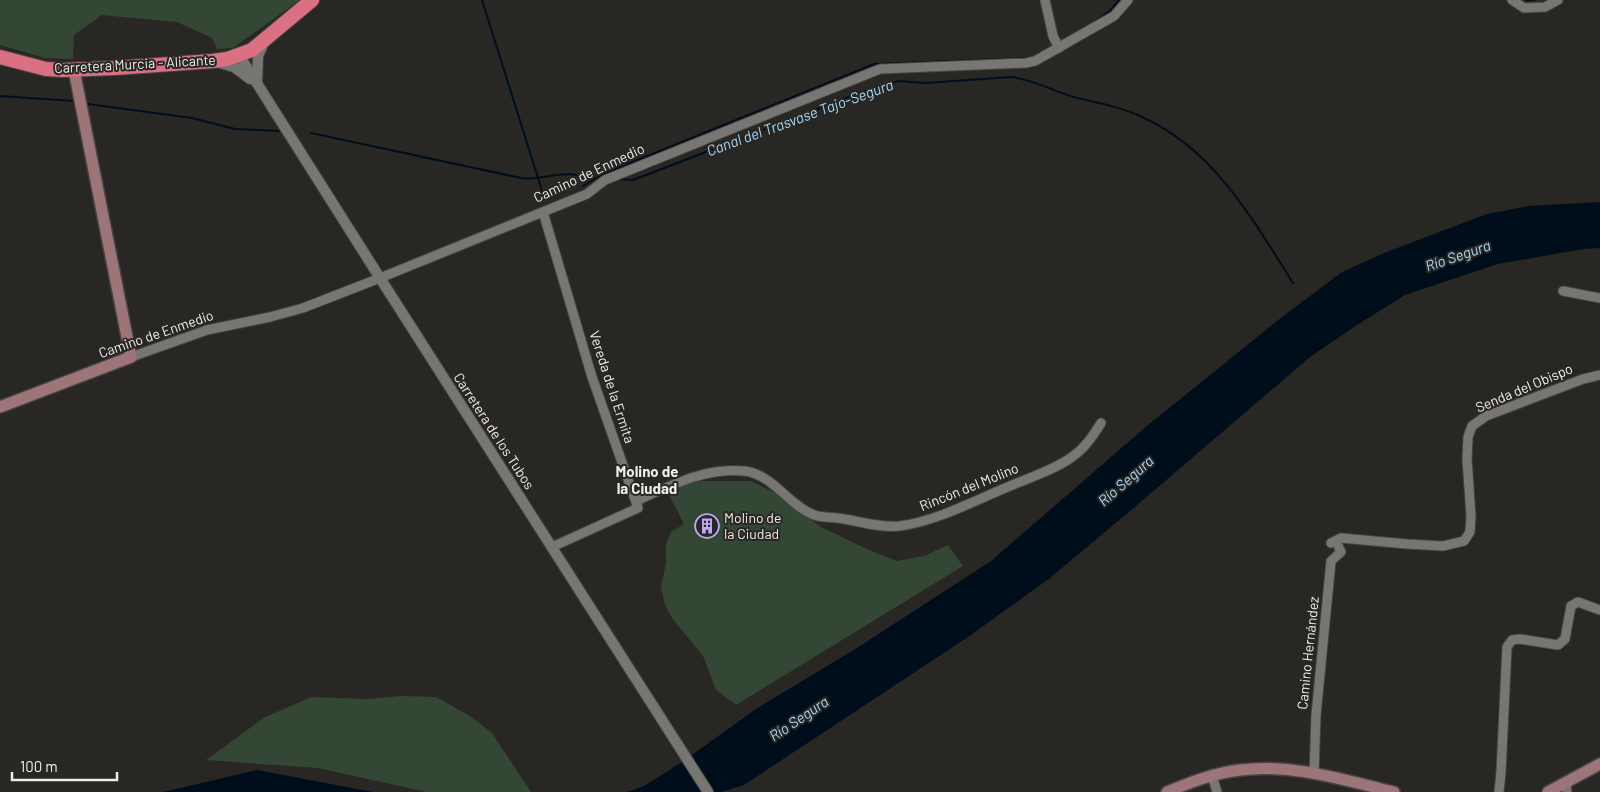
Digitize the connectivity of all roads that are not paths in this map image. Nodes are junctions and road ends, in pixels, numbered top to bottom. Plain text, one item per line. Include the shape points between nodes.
1 (312, 0) edge
2 (1045, 0) edge
3 (1128, 0) edge
4 (1512, 0) edge
5 (1558, 0) edge
6 (266, 39) junction
7 (1059, 48) junction
8 (239, 55) junction
9 (0, 57) edge
10 (213, 61) junction
11 (74, 70) junction
12 (257, 84) junction
13 (543, 212) junction
14 (380, 278) junction
15 (1563, 291) dead end
16 (1600, 298) edge
17 (132, 357) junction
18 (1600, 375) edge
19 (0, 408) edge
20 (1101, 423) dead end
21 (636, 501) junction
22 (1333, 542) joint
23 (552, 547) junction
24 (1600, 610) edge
25 (1600, 764) edge
26 (1314, 774) junction
27 (1212, 775) junction
28 (1567, 788) edge
29 (708, 792) edge
30 (1167, 792) edge
31 (1217, 792) edge
32 (1394, 792) edge
33 (1499, 792) edge
34 (1548, 792) edge

1 - 6 highway, Carretera Murcia - Alicante
2 - 7 street
3 - 7 street, Camino de Enmedio via 1114,16
4 - 5 street via 1524,8 1545,7
6 - 8 highway, Carretera Murcia - Alicante
6 - 12 street via 258,56
7 - 13 street, Camino de Enmedio via 1026,63 880,69 613,176 587,194
8 - 10 highway, Carretera Murcia - Alicante
8 - 12 street, Carretera de los Tubos
9 - 11 highway, Carretera Murcia - Alicante via 46,69
10 - 11 highway, Carretera Murcia - Alicante
10 - 12 street, Carretera de los Tubos via 234,66
11 - 17 main road
12 - 14 street, Carretera de los Tubos
13 - 14 street, Camino de Enmedio
13 - 21 street, Vereda de la Ermita via 592,377
14 - 17 street, Camino de Enmedio via 294,311 207,330
14 - 23 street, Carretera de los Tubos
15 - 16 street
17 - 19 main road, Camino de Enmedio
18 - 22 street, Senda del Obispo via 1583,378 1486,416 1472,426 1467,459 1470,532 1464,540 1443,546 1341,538
20 - 21 street, Rincón del Molino via 1082,449 1064,462 965,506 900,526 815,515 763,477 746,471 701,474
21 - 23 street via 638,508
22 - 26 street, Camino Hernández via 1341,552 1331,561 1316,714
23 - 29 street, Carretera de los Tubos
24 - 33 street via 1578,602 1571,606 1565,639 1558,645 1520,639 1512,640 1507,647
25 - 28 main road
26 - 27 main road via 1266,768
26 - 32 main road
27 - 30 main road
27 - 31 street
28 - 34 main road

